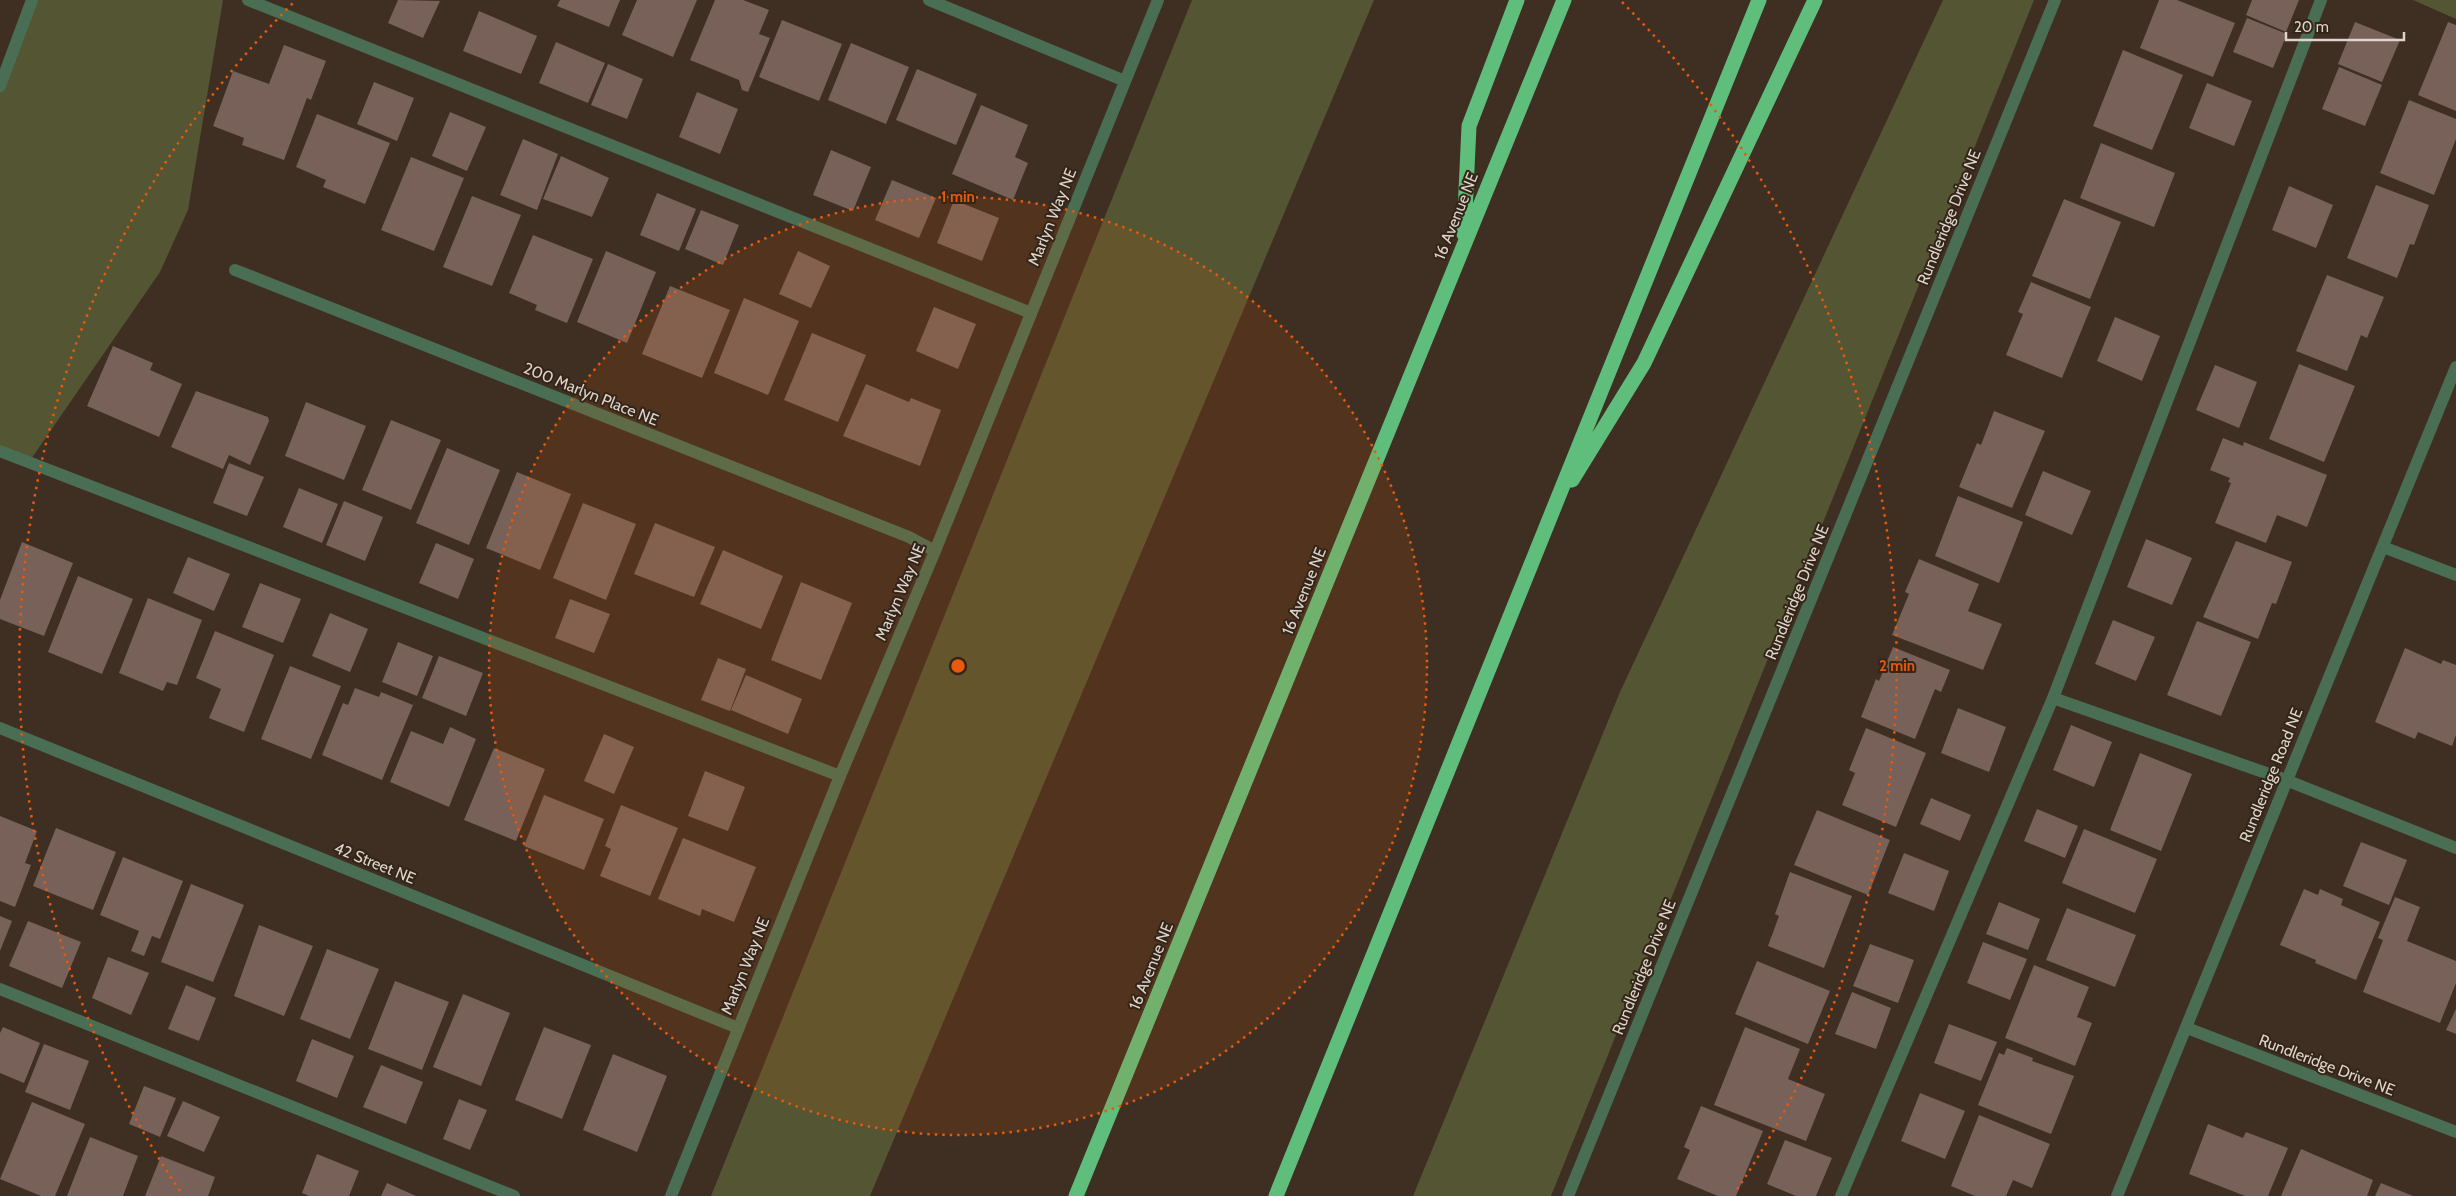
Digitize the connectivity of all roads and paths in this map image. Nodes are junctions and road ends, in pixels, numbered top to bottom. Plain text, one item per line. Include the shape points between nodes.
1 (32, 0) edge
2 (248, 0) edge
3 (929, 0) edge
4 (1158, 0) edge
5 (1518, 0) edge
6 (1564, 0) edge
7 (1759, 0) edge
8 (1815, 0) edge
9 (2055, 0) edge
10 (2321, 0) edge
11 (1125, 81) junction
12 (0, 86) edge
13 (1463, 246) junction
14 (234, 270) dead end
15 (1031, 313) junction
16 (2456, 367) edge
17 (0, 451) edge
18 (1549, 518) junction
19 (2384, 547) junction
20 (935, 551) junction
21 (2456, 575) edge
22 (2054, 698) junction
23 (0, 728) edge
24 (840, 776) junction
25 (2286, 780) junction
26 (2456, 848) edge
27 (0, 988) edge
28 (738, 1028) junction
29 (2187, 1028) junction
30 (2456, 1132) edge
31 (514, 1196) edge
32 (671, 1196) edge
33 (1076, 1196) edge
34 (1276, 1196) edge
35 (1568, 1196) edge
36 (1841, 1196) edge
37 (2118, 1196) edge

1 - 12 street
2 - 15 street
3 - 11 street
4 - 11 street, Marlyn Way NE
5 - 13 highway via 1469,126
6 - 13 highway, 16 Avenue NE
7 - 18 highway
8 - 18 highway via 1644,363
9 - 35 street, Rundleridge Drive NE
10 - 22 street
11 - 15 street, Marlyn Way NE
13 - 33 highway, 16 Avenue NE
14 - 20 street, 200 Marlyn Place NE via 910,538
15 - 20 street, Marlyn Way NE
16 - 19 street, Rundleridge Road NE
17 - 24 street
18 - 34 highway
19 - 21 street
19 - 25 street, Rundleridge Road NE
20 - 24 street, Marlyn Way NE
22 - 25 street
22 - 36 street
23 - 28 street, 42 Street NE
24 - 28 street, Marlyn Way NE
25 - 26 street
25 - 29 street, Rundleridge Road NE
27 - 31 street
28 - 32 street, Marlyn Way NE
29 - 30 street, Rundleridge Drive NE
29 - 37 street, Rundleridge Road NE

